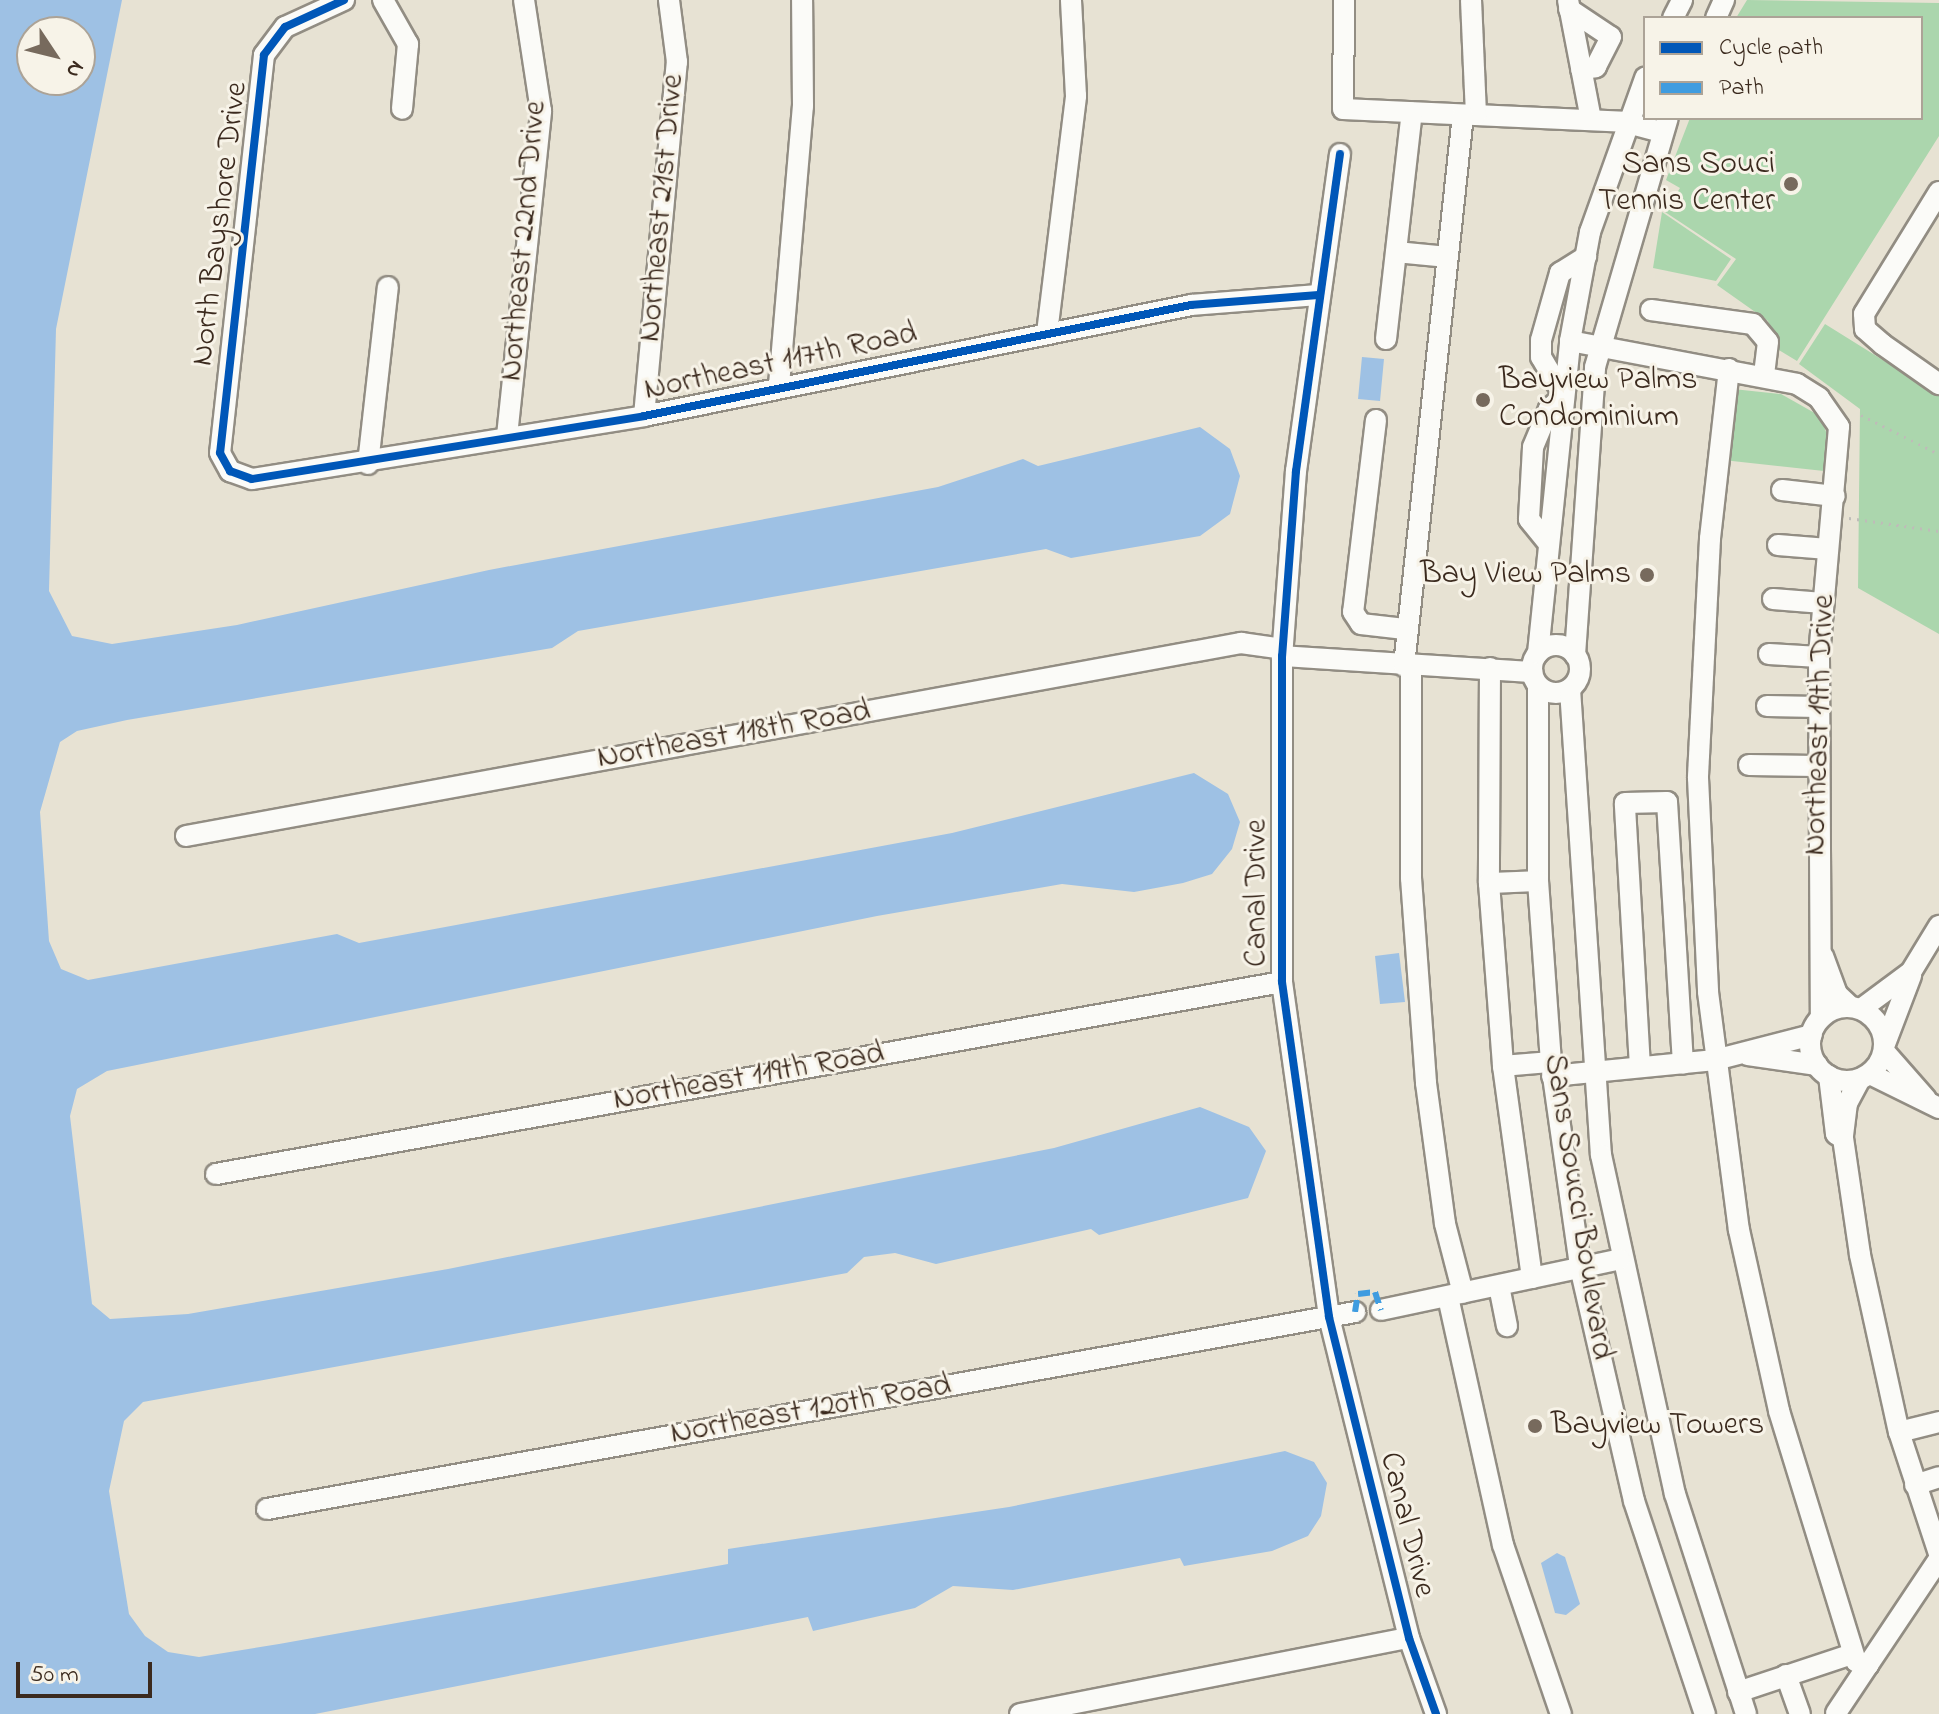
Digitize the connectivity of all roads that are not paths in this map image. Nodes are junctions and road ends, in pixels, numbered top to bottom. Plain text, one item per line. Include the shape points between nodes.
1 (344, 0) edge
2 (383, 0) edge
3 (524, 0) edge
4 (669, 0) edge
5 (802, 0) edge
6 (1071, 0) edge
7 (1344, 0) edge
8 (1471, 0) edge
9 (1568, 4) edge
10 (1581, 70) junction
11 (1643, 82) edge
12 (402, 109) dead end
13 (1412, 112) junction
14 (1470, 115) junction
15 (1591, 120) junction
16 (1624, 122) junction
17 (1664, 125) edge
18 (1340, 154) dead end
19 (1939, 192) edge
20 (1396, 252) junction
21 (1448, 257) junction
22 (1586, 257) junction
23 (388, 287) dead end
24 (1318, 295) junction
25 (1651, 310) dead end
26 (1047, 333) junction
27 (1386, 339) dead end
28 (1570, 341) junction
29 (1600, 347) junction
30 (1729, 369) junction
31 (1764, 376) junction
32 (1939, 384) edge
33 (779, 385) junction
34 (1564, 396) junction
35 (644, 416) junction
36 (1376, 420) dead end
37 (507, 436) junction
38 (368, 464) junction
39 (252, 479) joint
40 (1782, 490) dead end
41 (1835, 496) junction
42 (1778, 545) dead end
43 (1828, 549) junction
44 (1773, 599) dead end
45 (1823, 603) junction
46 (1405, 629) junction
47 (1282, 652) junction
48 (1769, 654) dead end
49 (1575, 655) junction
50 (1819, 657) junction
51 (1408, 666) junction
52 (1490, 668) junction
53 (1536, 670) junction
54 (1570, 689) junction
55 (1767, 706) dead end
56 (1818, 707) junction
57 (1749, 765) dead end
58 (1816, 766) junction
59 (186, 836) dead end
60 (1538, 881) junction
61 (1489, 883) junction
62 (1939, 926) edge
63 (1820, 954) junction
64 (1911, 972) junction
65 (1282, 982) junction
66 (1856, 1008) junction
67 (1816, 1026) junction
68 (1884, 1048) junction
69 (1748, 1055) junction
70 (1715, 1060) junction
71 (1683, 1064) junction
72 (1503, 1066) junction
73 (1640, 1067) junction
74 (1552, 1069) junction
75 (1823, 1071) junction
76 (1592, 1072) junction
77 (1865, 1076) junction
78 (1932, 1104) edge
79 (1843, 1138) junction
80 (216, 1174) dead end
81 (1620, 1259) junction
82 (1580, 1267) junction
83 (1532, 1278) junction
84 (1499, 1286) junction
85 (1455, 1295) junction
86 (1381, 1310) dead end
87 (1355, 1312) dead end
88 (1329, 1317) junction
89 (1507, 1326) dead end
90 (1939, 1422) edge
91 (1899, 1432) junction
92 (1939, 1477) edge
93 (1915, 1485) junction
94 (267, 1509) dead end
95 (1939, 1553) edge
96 (1409, 1638) junction
97 (1860, 1660) junction
98 (1786, 1675) junction
99 (1738, 1692) junction
100 (1836, 1713) edge
101 (1020, 1714) edge
102 (1436, 1714) edge
103 (1561, 1714) edge
104 (1705, 1714) edge
105 (1746, 1714) edge
106 (1800, 1714) edge

1 - 39 street, North Bayshore Drive via 285,27 264,55 220,453 230,471
2 - 12 street via 408,44
3 - 37 street, Northeast 22nd Drive via 541,111
4 - 35 street, Northeast 21st Drive via 677,62
5 - 33 street via 803,106
6 - 26 street via 1076,96
7 - 13 street via 1343,109
8 - 14 street
9 - 10 street
9 - 10 street via 1611,37 1596,67
10 - 15 street
11 - 16 street, Sans Soucci Boulevard
13 - 14 street
13 - 20 street
14 - 15 street
14 - 21 street
15 - 16 street
16 - 17 street
16 - 22 street, Sans Soucci Boulevard
17 - 29 street
18 - 24 street, Canal Drive
19 - 32 street via 1864,314 1865,329
20 - 21 street
20 - 27 street
21 - 46 street
22 - 28 street, Sans Soucci Boulevard
22 - 34 street via 1560,273 1541,340 1541,357
23 - 38 street
24 - 26 street, Northeast 117th Road via 1191,305
24 - 47 street, Canal Drive
25 - 31 street via 1753,324 1768,342
26 - 33 street, Northeast 117th Road
28 - 29 street, Northeast 19th Drive
28 - 34 street, Sans Soucci Boulevard
29 - 30 street, Northeast 19th Drive
29 - 49 street
30 - 31 street, Northeast 19th Drive
30 - 70 street via 1710,539 1698,778
31 - 41 street, Northeast 19th Drive via 1808,390 1835,417 1841,440
33 - 35 street, Northeast 117th Road
34 - 53 street, Sans Soucci Boulevard
35 - 37 street, Northeast 117th Road
36 - 46 street via 1353,612 1361,624
37 - 38 street, Northeast 117th Road
38 - 39 street, Northeast 117th Road
40 - 41 street
41 - 43 street, Northeast 19th Drive
42 - 43 street
43 - 45 street, Northeast 19th Drive
44 - 45 street
45 - 50 street, Northeast 19th Drive
46 - 51 street
47 - 51 street, Northeast 118th Road
47 - 59 street, Northeast 118th Road via 1241,643
47 - 65 street, Canal Drive
48 - 50 street
49 - 53 street via 1557,645
49 - 54 street via 1580,669
50 - 56 street, Northeast 19th Drive
51 - 52 street, Northeast 118th Road
51 - 85 street via 1411,878 1426,1083
52 - 53 street, Northeast 118th Road
52 - 61 street
53 - 54 street via 1550,693
53 - 60 street, Sans Soucci Boulevard
54 - 76 street, Sans Soucci Boulevard
55 - 56 street
56 - 58 street, Northeast 19th Drive
57 - 58 street
58 - 63 street, Northeast 19th Drive
60 - 61 street
60 - 74 street, Sans Soucci Boulevard
61 - 72 street
62 - 64 street
63 - 66 street, Northeast 19th Drive
63 - 67 street, Northeast 19th Drive
64 - 66 street
64 - 68 street
65 - 80 street, Northeast 119th Road
65 - 88 street, Canal Drive
66 - 67 street
66 - 68 street via 1878,1022
67 - 69 street
67 - 75 street
68 - 77 street
68 - 78 street
69 - 70 street
69 - 75 street
70 - 71 street
70 - 97 street via 1758,1325
71 - 73 street
71 - 73 street via 1667,802 1625,803
72 - 74 street
72 - 83 street
73 - 76 street
74 - 76 street
74 - 82 street, Sans Soucci Boulevard
75 - 77 street
75 - 79 street via 1836,1134
76 - 81 street, Sans Soucci Boulevard
77 - 78 street
77 - 79 street via 1847,1103
79 - 91 street
81 - 82 street
81 - 99 street, Sans Soucci Boulevard via 1675,1494
82 - 83 street
82 - 104 street, Sans Soucci Boulevard via 1634,1501
83 - 84 street
84 - 85 street
84 - 89 street
85 - 86 street
85 - 103 street via 1503,1545
87 - 88 street, Northeast 120th Road
88 - 94 street, Northeast 120th Road
88 - 96 street, Canal Drive
90 - 91 street
91 - 93 street
92 - 93 street
93 - 95 street
95 - 97 street
96 - 101 street
96 - 102 street, Canal Drive
97 - 98 street
97 - 100 street
98 - 99 street
98 - 106 street
99 - 105 street, Sans Soucci Boulevard

